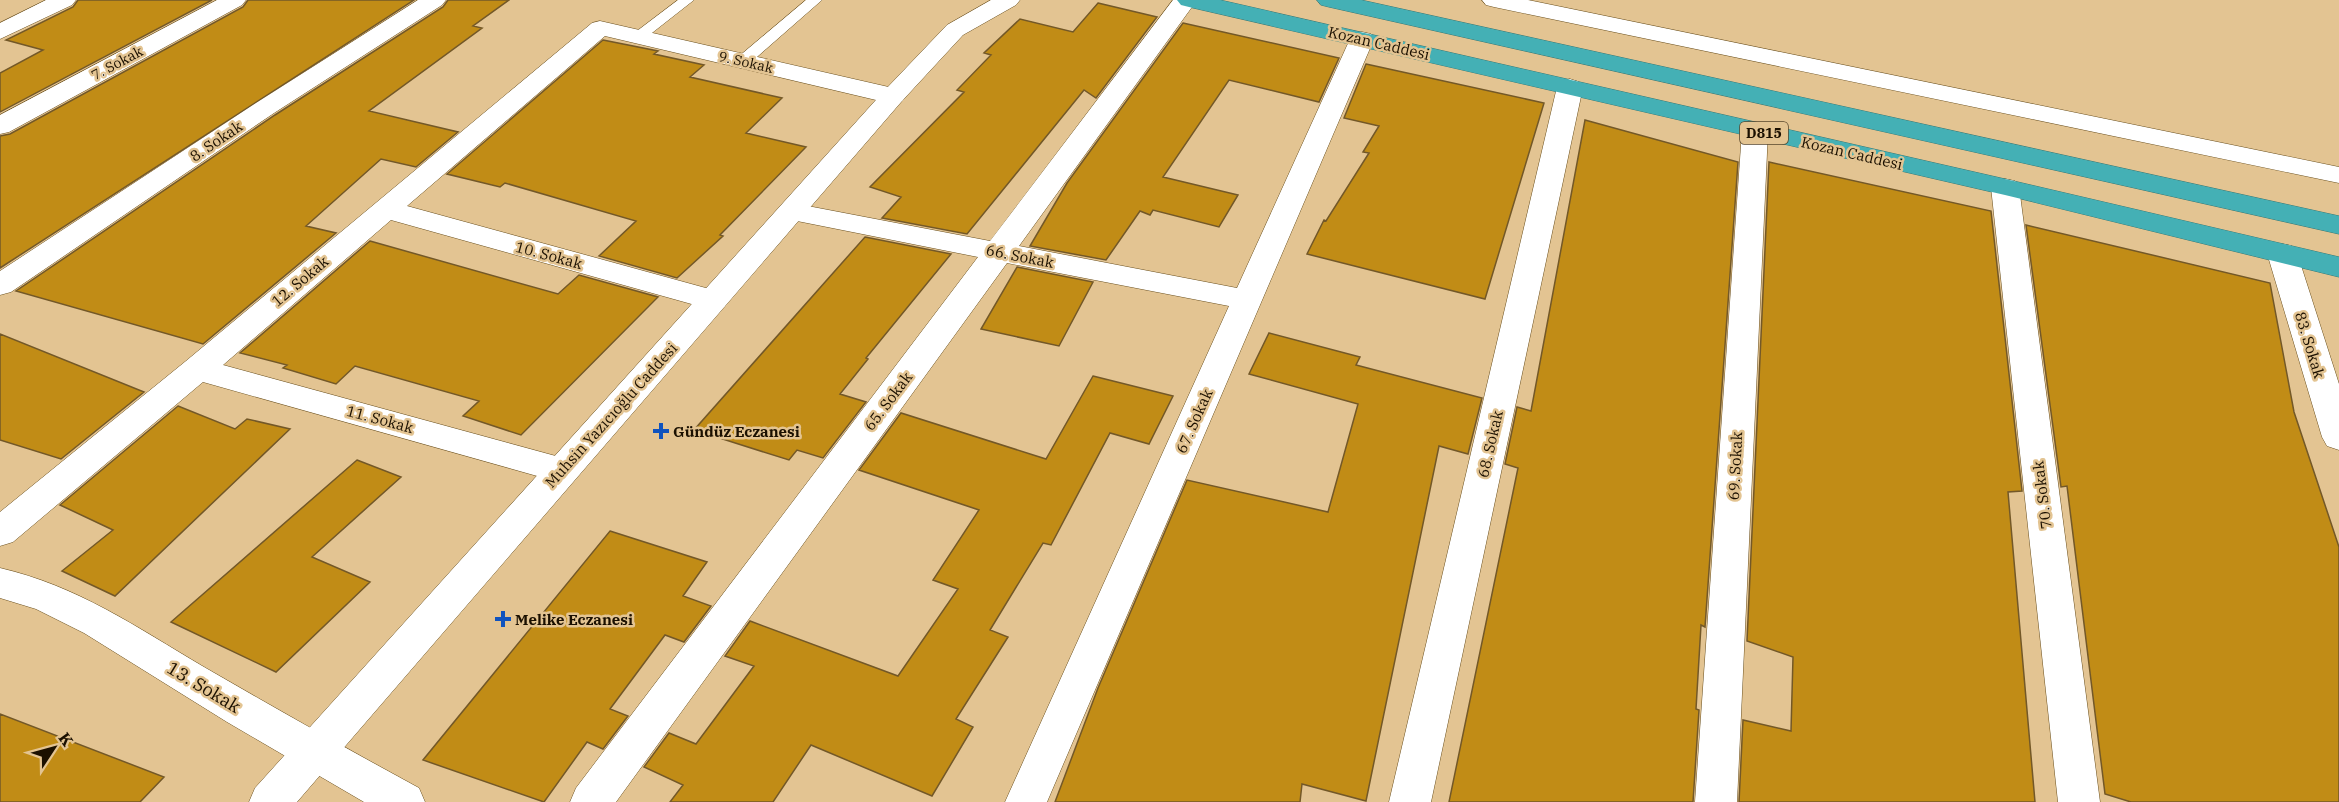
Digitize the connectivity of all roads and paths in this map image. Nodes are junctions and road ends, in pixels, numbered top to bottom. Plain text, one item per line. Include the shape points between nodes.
1 (64, 0) edge
2 (234, 0) edge
3 (434, 0) edge
4 (687, 0) edge
5 (815, 0) edge
6 (1008, 0) edge
7 (1187, 0) edge
8 (1329, 0) edge
9 (1494, 0) edge
10 (600, 28) joint
11 (0, 32) edge
12 (638, 37) junction
13 (1362, 39) junction
14 (742, 61) junction
15 (1570, 87) junction
16 (893, 96) junction
17 (0, 126) edge
18 (1755, 131) junction
19 (2339, 175) edge
20 (2005, 187) junction
21 (384, 209) junction
22 (792, 212) junction
23 (2339, 225) edge
24 (998, 252) junction
25 (2282, 253) junction
26 (2339, 267) edge
27 (0, 285) edge
28 (713, 300) junction
29 (1248, 300) junction
30 (197, 369) junction
31 (2339, 437) edge
32 (562, 470) junction
33 (0, 532) edge
34 (0, 583) edge
35 (313, 753) junction
36 (270, 802) edge
37 (404, 802) edge
38 (591, 802) edge
39 (1026, 802) edge
40 (1410, 802) edge
41 (1716, 802) edge
42 (2079, 802) edge

1 - 11 street
2 - 17 street, 7. Sokak
3 - 27 street, 8. Sokak
4 - 12 lane
5 - 14 lane
6 - 16 street, Muhsin Yazıcıoğlu Caddesi via 955,20
7 - 13 highway, Kozan Caddesi / D815
7 - 24 street, 65. Sokak
8 - 23 highway, Kozan Caddesi / D815
9 - 19 street
10 - 12 street, 9. Sokak
10 - 21 street, 12. Sokak
12 - 14 street, 9. Sokak
13 - 15 highway, Kozan Caddesi / D815
13 - 29 street, 67. Sokak
14 - 16 street, 9. Sokak
15 - 18 highway, Kozan Caddesi / D815
15 - 40 street, 68. Sokak
16 - 22 street, Muhsin Yazıcıoğlu Caddesi
18 - 20 highway, Kozan Caddesi / D815
18 - 41 street, 69. Sokak
20 - 25 highway, Kozan Caddesi / D815
20 - 42 street, 70. Sokak
21 - 28 street, 10. Sokak
21 - 30 street, 12. Sokak
22 - 24 street, 66. Sokak
22 - 28 street, Muhsin Yazıcıoğlu Caddesi
24 - 29 street, 66. Sokak
24 - 38 street, 65. Sokak
25 - 26 highway, Kozan Caddesi / D815
25 - 31 street, 83. Sokak
28 - 32 street, Muhsin Yazıcıoğlu Caddesi
29 - 39 street, 67. Sokak
30 - 32 street, 11. Sokak
30 - 33 street, 12. Sokak
32 - 35 street, Muhsin Yazıcıoğlu Caddesi
34 - 35 street, 13. Sokak via 20,586 80,612
35 - 36 street, Muhsin Yazıcıoğlu Caddesi
35 - 37 street, 13. Sokak

